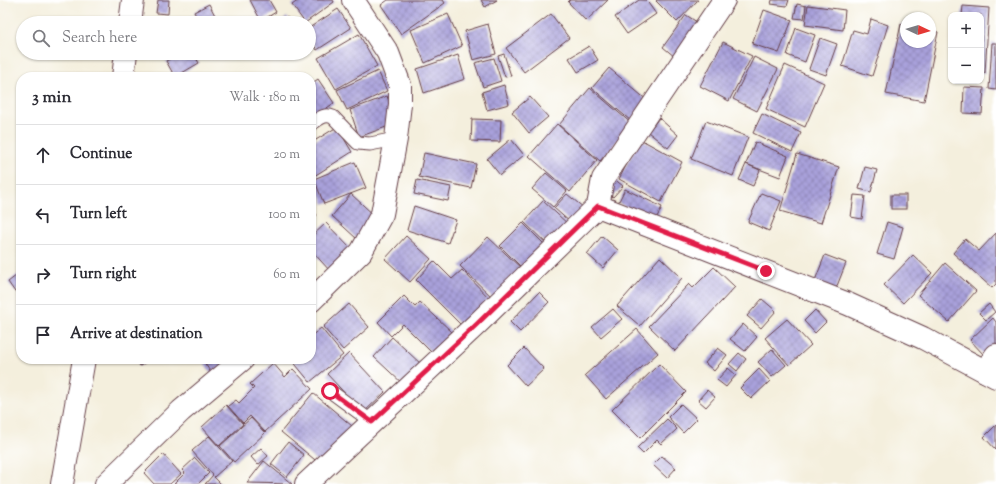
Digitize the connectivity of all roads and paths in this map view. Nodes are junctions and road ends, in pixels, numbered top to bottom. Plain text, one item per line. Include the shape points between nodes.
1 (133, 0) edge
2 (353, 0) edge
3 (724, 0) edge
4 (131, 16) edge
5 (125, 60) edge
6 (124, 72) edge
7 (316, 121) edge
8 (396, 139) junction
9 (598, 206) junction
10 (316, 296) edge
11 (83, 364) edge
12 (237, 364) edge
13 (992, 368) edge
14 (330, 391) dead end
15 (372, 422) junction
16 (62, 484) edge
17 (106, 484) edge
18 (306, 484) edge

1 - 4 street
2 - 8 street via 388,53 400,84
3 - 9 street via 603,180
5 - 6 street
7 - 8 lane via 324,115 334,117 358,143 370,144
8 - 10 street via 382,214 361,252
9 - 13 street via 848,304
9 - 15 street
11 - 16 street
12 - 17 street via 181,411
14 - 15 lane
15 - 18 street

